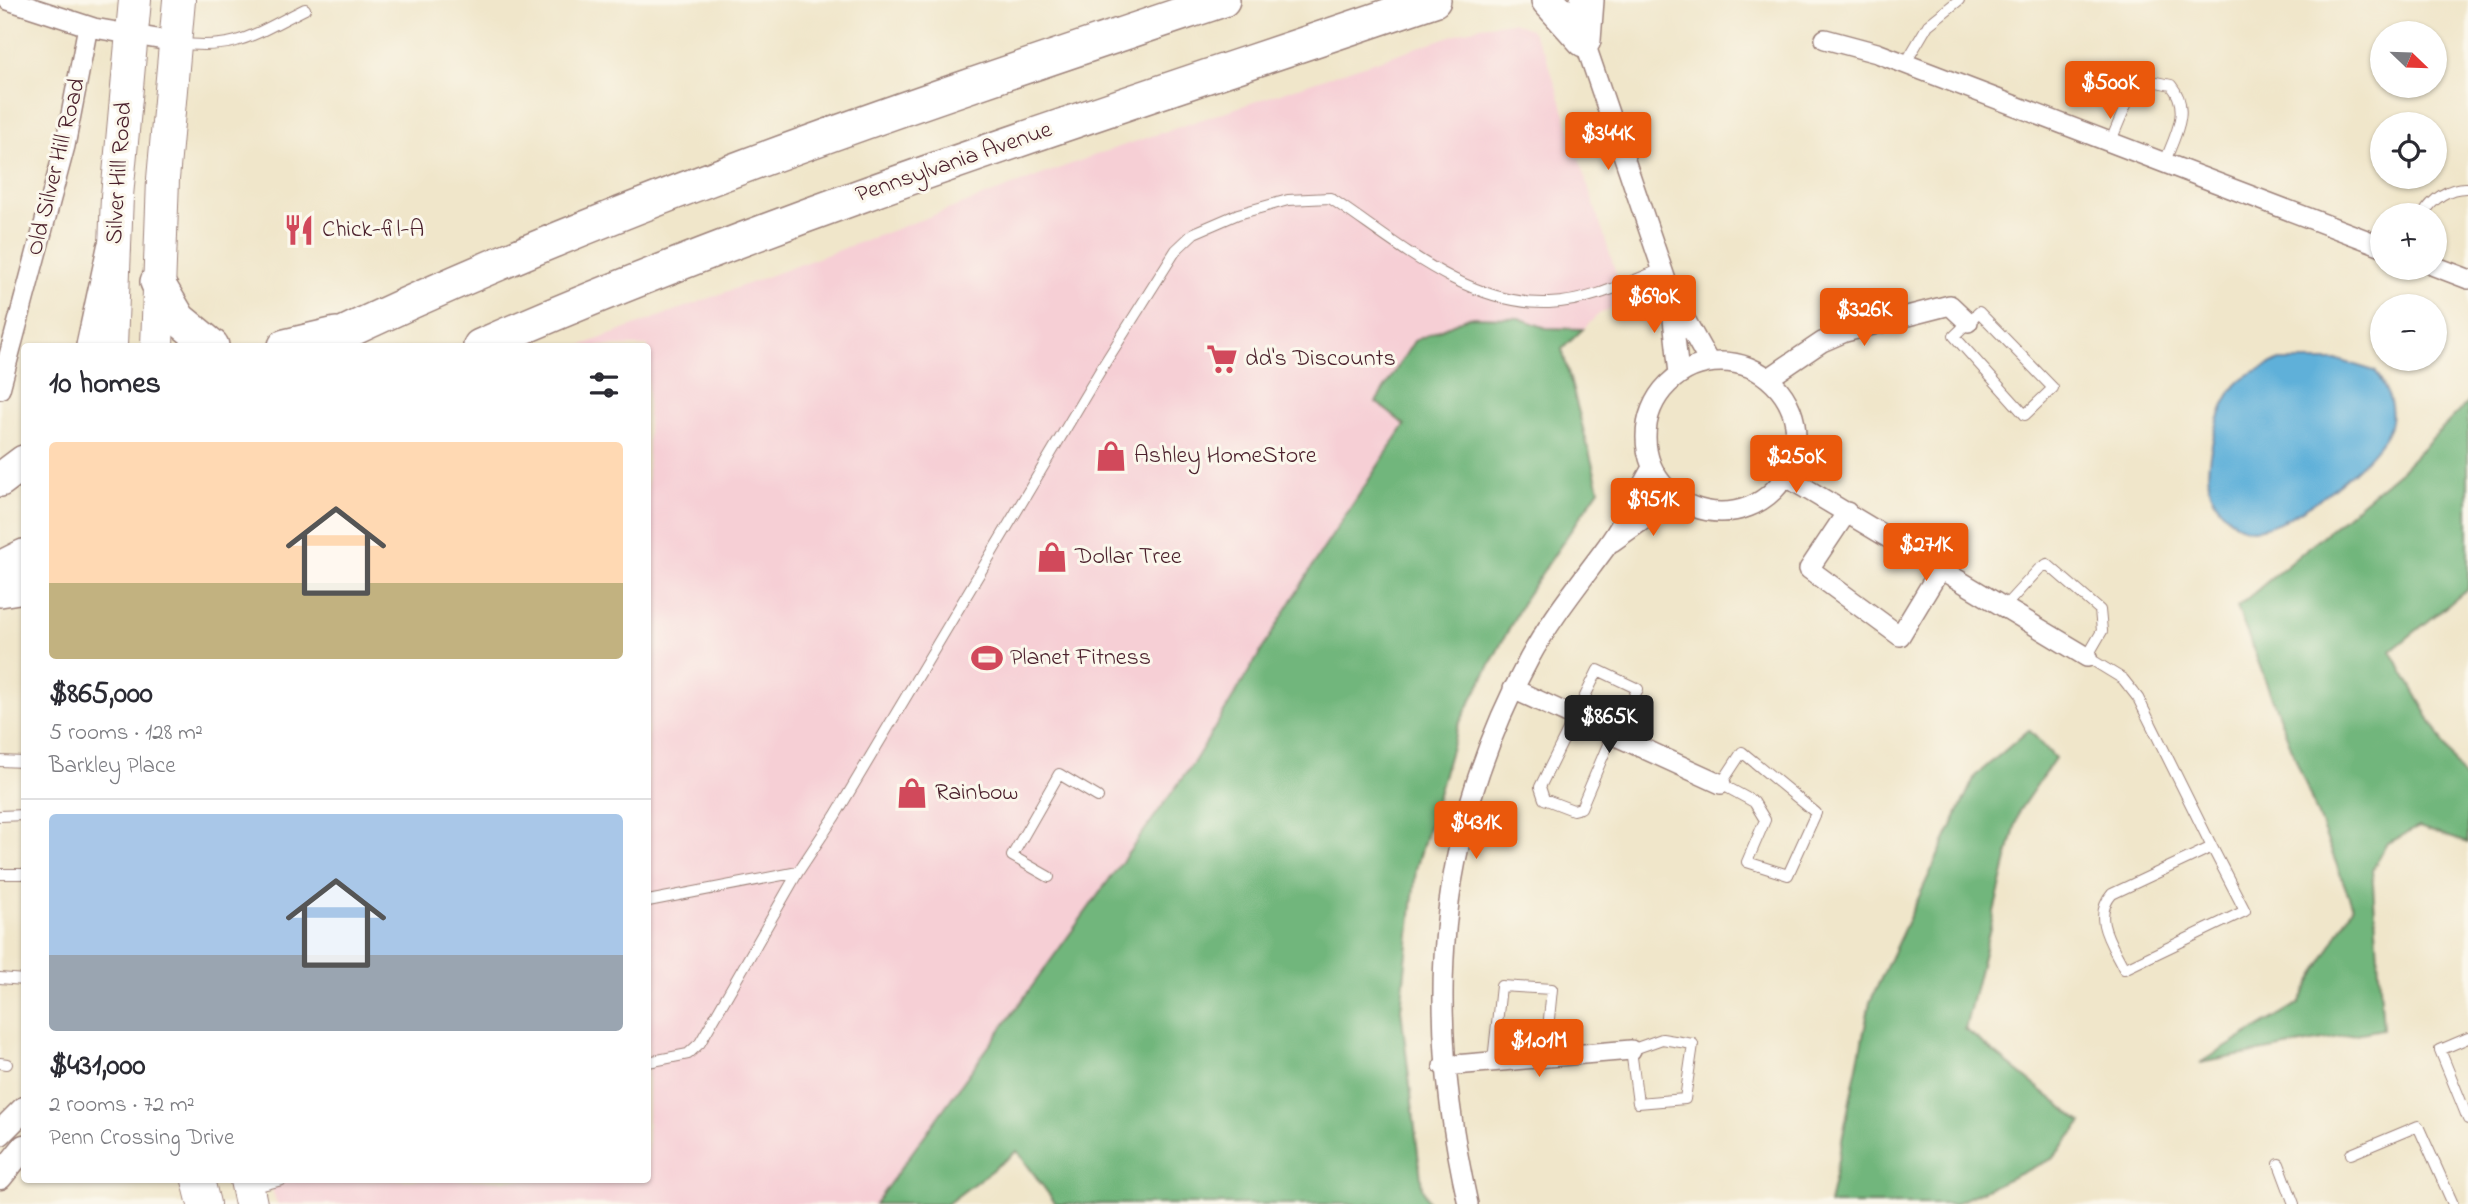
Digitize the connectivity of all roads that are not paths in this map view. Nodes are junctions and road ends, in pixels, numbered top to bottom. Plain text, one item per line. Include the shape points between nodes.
1 (8, 0) edge
2 (135, 0) edge
3 (179, 0) edge
4 (1223, 0) edge
5 (1434, 0) edge
6 (1548, 0) edge
7 (1587, 0) edge
8 (1959, 0) edge
9 (53, 7) edge
10 (305, 9) dead end
11 (88, 26) junction
12 (130, 36) junction
13 (1825, 38) dead end
14 (1584, 40) junction
15 (175, 43) junction
16 (1905, 64) junction
17 (2110, 143) junction
18 (2163, 165) junction
19 (2468, 188) edge
20 (2431, 203) edge
21 (2370, 242) edge
22 (114, 248) junction
23 (1662, 269) junction
24 (2447, 271) edge
25 (2468, 279) edge
26 (157, 282) junction
27 (1670, 292) junction
28 (1968, 322) junction
29 (352, 330) junction
30 (94, 343) edge
31 (111, 343) edge
32 (157, 343) edge
33 (208, 343) edge
34 (298, 343) edge
35 (324, 343) edge
36 (487, 343) edge
37 (5, 347) edge
38 (1709, 362) junction
39 (1679, 374) junction
40 (1769, 378) junction
41 (0, 389) edge
42 (21, 464) edge
43 (1651, 468) junction
44 (1785, 476) junction
45 (0, 480) edge
46 (21, 490) edge
47 (1674, 498) junction
48 (0, 500) edge
49 (1847, 512) junction
50 (1608, 545) junction
51 (21, 558) edge
52 (0, 568) edge
53 (1941, 568) junction
54 (21, 586) edge
55 (0, 590) edge
56 (2005, 606) junction
57 (2087, 657) junction
58 (1513, 689) junction
59 (1575, 717) junction
60 (1612, 735) junction
61 (0, 761) edge
62 (21, 762) edge
63 (1721, 783) junction
64 (1098, 797) dead end
65 (0, 816) edge
66 (21, 816) edge
67 (2212, 847) junction
68 (798, 872) junction
69 (0, 873) edge
70 (21, 874) edge
71 (1049, 877) dead end
72 (651, 900) edge
73 (0, 978) edge
74 (21, 980) edge
75 (2468, 1038) edge
76 (1631, 1050) junction
77 (1545, 1059) junction
78 (651, 1061) edge
79 (1493, 1061) junction
80 (1443, 1066) junction
81 (2468, 1119) edge
82 (21, 1151) edge
83 (2351, 1154) dead end
84 (2279, 1164) dead end
85 (0, 1177) edge
86 (199, 1183) edge
87 (273, 1183) edge
88 (248, 1191) edge
89 (204, 1204) edge
90 (1468, 1204) edge
91 (2294, 1204) edge
92 (2453, 1204) edge

1 - 9 street
2 - 12 main road, Silver Hill Road
3 - 15 main road, Silver Hill Road
4 - 29 highway via 772,156
5 - 36 highway, Pennsylvania Avenue via 882,187
6 - 14 highway
7 - 14 highway
8 - 16 lane via 1928,24
9 - 11 street
10 - 15 lane via 232,44
11 - 12 street
11 - 37 street, Old Silver Hill Road via 65,146
12 - 15 street
12 - 22 main road, Silver Hill Road
13 - 16 street
14 - 23 street
15 - 26 main road, Silver Hill Road
16 - 17 street
17 - 18 street
17 - 18 lane via 2132,93 2157,82 2171,85 2180,96 2183,112
18 - 21 street
19 - 20 lane via 2446,193
22 - 30 highway
22 - 31 main road, Silver Hill Road
23 - 27 street
23 - 68 lane via 1551,303 1496,298 1420,257 1330,198 1318,197 1238,214 1194,233 1176,250 1103,366
24 - 25 street
26 - 32 main road, Silver Hill Road
26 - 33 highway via 185,326
27 - 38 street
27 - 39 street
28 - 28 lane via 1979,312 2053,388 2025,415 1954,336
28 - 40 street via 1950,305 1845,331
29 - 34 highway
29 - 35 highway
37 - 41 street, Old Silver Hill Road
38 - 39 street
38 - 40 street via 1742,364
39 - 43 street via 1660,391 1649,411 1645,436
40 - 44 street via 1784,396 1795,425 1795,450
42 - 45 highway
43 - 47 street
43 - 50 street
44 - 47 street via 1761,501 1737,510 1703,510
44 - 49 street
46 - 48 highway
47 - 50 street
49 - 53 street
49 - 53 street via 1809,569 1899,636
50 - 58 street via 1569,594
51 - 52 highway
53 - 56 street
54 - 55 highway
56 - 57 street
56 - 57 lane via 2047,564 2100,610 2102,631
57 - 67 lane via 2123,679 2138,698
58 - 59 street
58 - 80 street via 1482,765 1457,855 1444,944
59 - 60 street
59 - 60 lane via 1598,670 1638,689
59 - 60 lane via 1540,787 1544,799 1573,810 1581,808
60 - 63 street
61 - 62 lane
63 - 63 lane via 1742,752 1816,813 1788,875 1747,862 1765,820 1754,802
64 - 71 lane via 1059,774 1012,856
65 - 66 lane
67 - 67 lane via 2245,911 2124,969 2101,920 2103,904 2112,894
68 - 72 lane
68 - 78 lane via 700,1043 688,1054
69 - 70 lane
73 - 74 lane
75 - 81 lane via 2440,1050
76 - 76 lane via 1662,1039 1693,1044 1685,1099 1638,1104
76 - 77 street
77 - 79 street
77 - 79 lane via 1552,989 1501,986
79 - 80 street
80 - 90 street
82 - 85 street
83 - 92 lane via 2418,1126
84 - 91 lane
86 - 89 main road
87 - 88 lane

